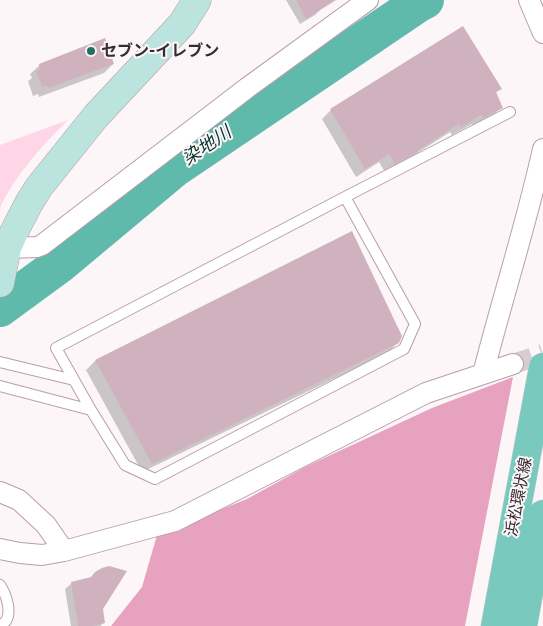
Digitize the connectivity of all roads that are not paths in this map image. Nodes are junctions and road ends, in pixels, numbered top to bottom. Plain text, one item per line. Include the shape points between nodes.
1 (197, 0) edge
2 (368, 0) edge
3 (528, 0) edge
4 (543, 33) edge
5 (510, 112) dead end
6 (543, 150) edge
7 (344, 197) junction
8 (7, 248) junction
9 (0, 283) edge
10 (0, 362) edge
11 (513, 364) tunnel mouth
12 (543, 369) edge
13 (483, 374) junction
14 (74, 380) junction
15 (0, 386) edge
16 (91, 410) junction
17 (0, 492) edge
18 (543, 514) edge
19 (0, 550) edge
20 (64, 551) junction
21 (0, 586) edge
22 (0, 626) edge
23 (495, 626) edge
24 (523, 626) edge

1 - 8 street via 182,24 96,116 51,172 29,203
2 - 8 street via 42,245
3 - 4 street
5 - 7 lane
6 - 13 street
7 - 14 lane via 56,348
7 - 16 lane via 415,324 404,348 155,479 125,465
8 - 9 street
10 - 14 lane
11 - 13 street
12 - 23 main road, 浜松環状線
13 - 20 street via 426,393 175,521
14 - 16 lane
15 - 16 lane
17 - 20 street via 19,500 46,525
18 - 24 main road, 浜松環状線
19 - 20 street via 42,555
21 - 22 lane via 9,612 7,620

